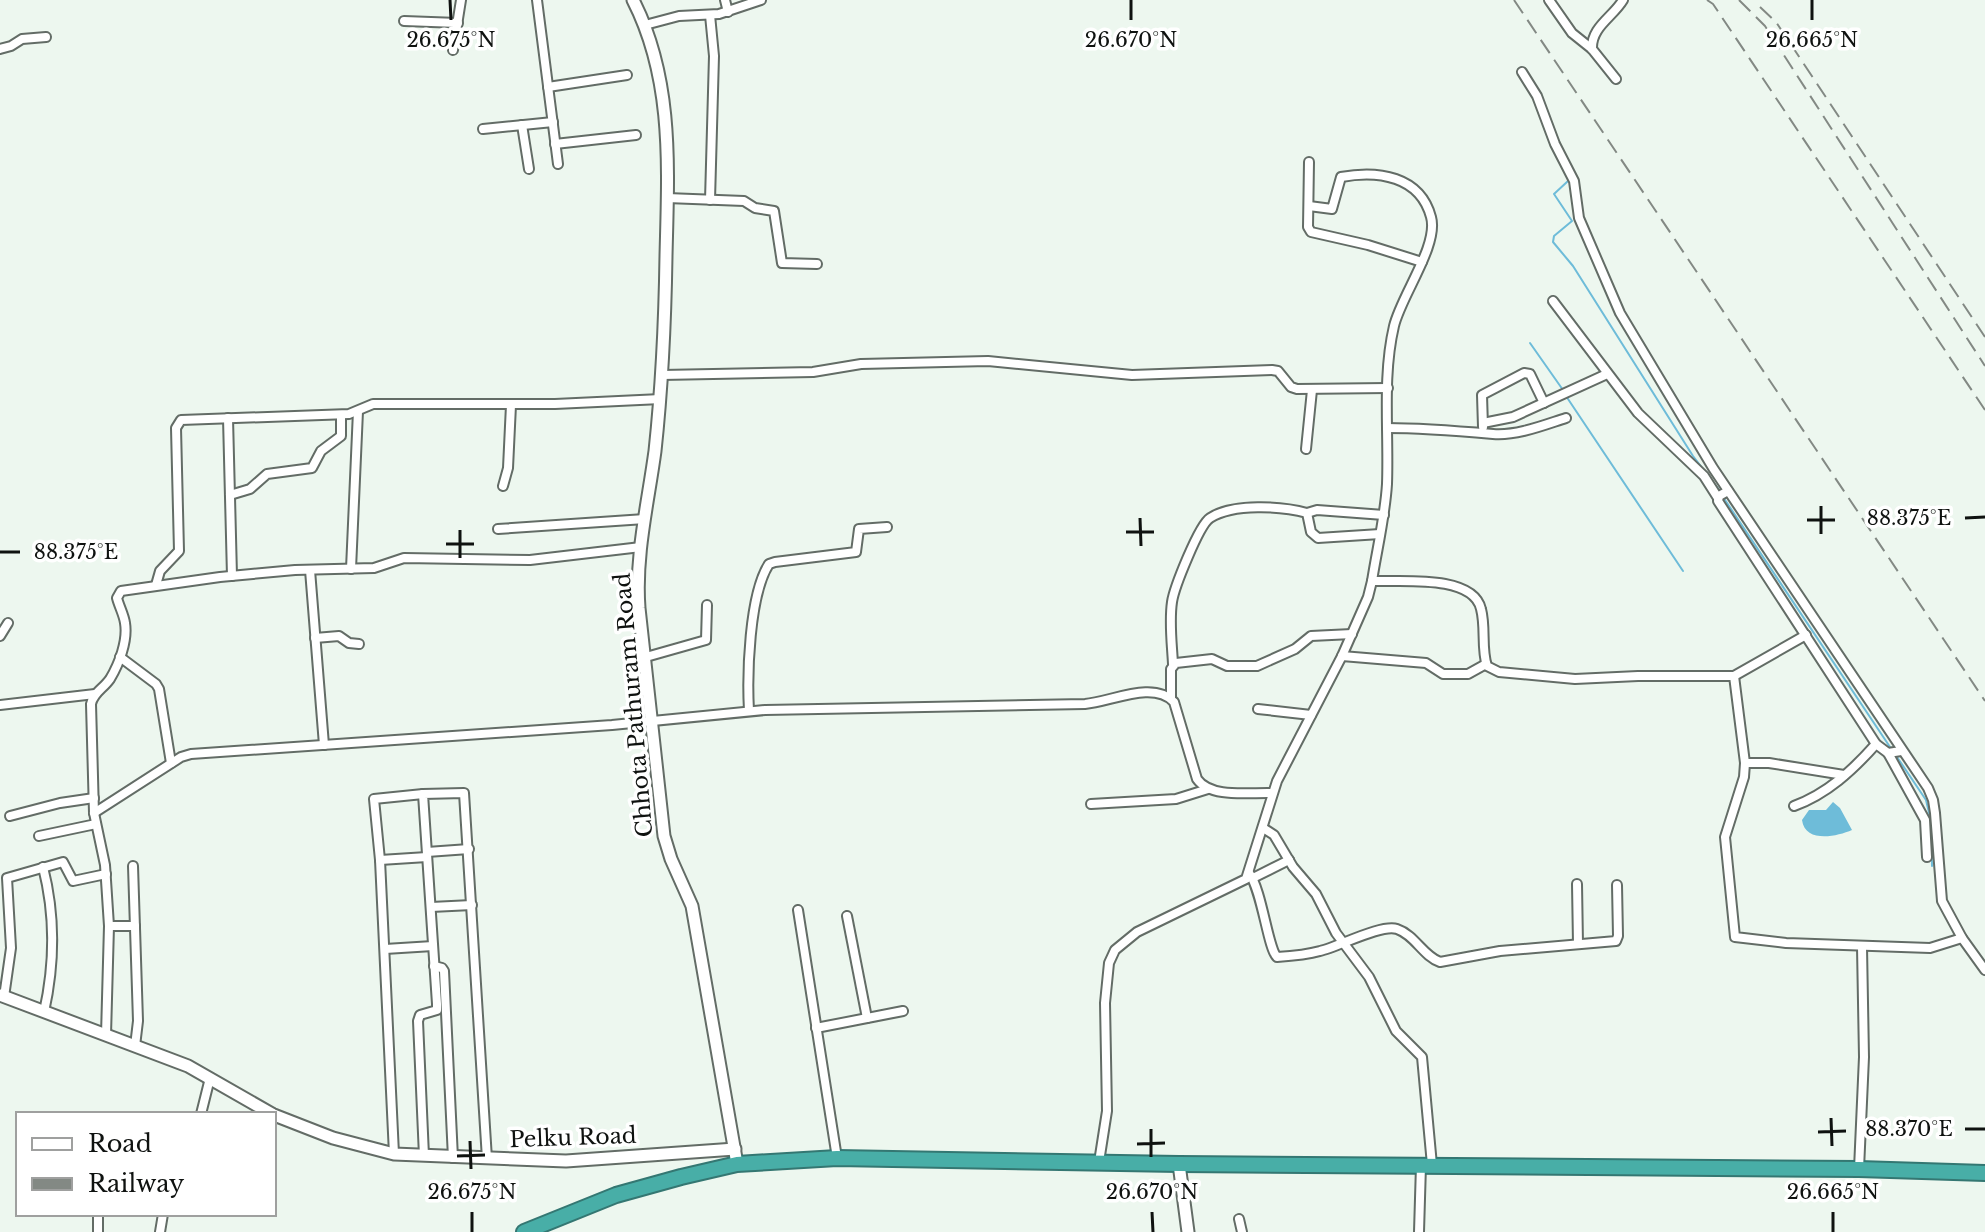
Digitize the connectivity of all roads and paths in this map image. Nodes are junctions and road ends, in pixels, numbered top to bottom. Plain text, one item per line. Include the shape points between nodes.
1 (461, 0) edge
2 (537, 0) edge
3 (633, 0) edge
4 (725, 0) edge
5 (761, 0) edge
6 (1549, 0) edge
7 (1623, 0) edge
8 (728, 12) junction
9 (710, 15) junction
10 (404, 21) dead end
11 (458, 23) junction
12 (645, 25) junction
13 (46, 37) dead end
14 (0, 49) edge
15 (1592, 49) junction
16 (453, 50) dead end
17 (1522, 72) dead end
18 (627, 75) dead end
19 (1616, 79) dead end
20 (548, 87) junction
21 (553, 122) junction
22 (522, 125) junction
23 (483, 129) dead end
24 (636, 135) dead end
25 (555, 144) junction
26 (1309, 162) dead end
27 (558, 164) dead end
28 (529, 169) dead end
29 (667, 198) junction
30 (710, 200) junction
31 (1309, 206) junction
32 (1422, 262) junction
33 (817, 264) dead end
34 (1553, 301) dead end
35 (1607, 374) junction
36 (662, 375) junction
37 (1388, 388) junction
38 (1312, 390) junction
39 (661, 399) junction
40 (1544, 403) junction
41 (511, 405) junction
42 (358, 411) junction
43 (341, 415) junction
44 (228, 418) junction
45 (1566, 418) dead end
46 (1483, 427) junction
47 (1387, 428) junction
48 (1306, 449) dead end
49 (503, 486) dead end
50 (230, 495) junction
51 (1722, 495) junction
52 (1307, 513) junction
53 (1384, 515) junction
54 (645, 519) junction
55 (887, 527) dead end
56 (498, 529) dead end
57 (1380, 534) junction
58 (641, 547) junction
59 (351, 569) junction
60 (310, 570) junction
61 (232, 576) junction
62 (1372, 581) junction
63 (156, 585) junction
64 (707, 605) dead end
65 (8, 623) dead end
66 (1352, 634) junction
67 (1806, 635) junction
68 (0, 636) edge
69 (315, 638) junction
70 (359, 644) dead end
71 (1342, 656) junction
72 (120, 657) junction
73 (646, 657) junction
74 (1173, 664) junction
75 (1486, 664) junction
76 (1734, 676) junction
77 (95, 694) junction
78 (1171, 698) junction
79 (0, 705) edge
80 (1258, 709) dead end
81 (749, 711) junction
82 (1311, 715) junction
83 (653, 721) junction
84 (1876, 744) junction
85 (324, 745) junction
86 (1901, 751) junction
87 (1888, 753) junction
88 (171, 763) junction
89 (1745, 763) junction
90 (1844, 775) junction
91 (1208, 789) junction
92 (1272, 793) junction
93 (423, 794) junction
94 (94, 798) junction
95 (1091, 804) dead end
96 (1794, 806) dead end
97 (94, 813) junction
98 (10, 816) dead end
99 (96, 824) junction
100 (1263, 828) junction
101 (39, 836) dead end
102 (469, 849) junction
103 (427, 854) junction
104 (1927, 857) dead end
105 (380, 860) junction
106 (1289, 860) junction
107 (133, 866) dead end
108 (43, 867) junction
109 (106, 874) junction
110 (1251, 876) junction
111 (1577, 884) dead end
112 (1617, 885) dead end
113 (4, 894) edge
114 (472, 905) junction
115 (431, 907) junction
116 (798, 910) dead end
117 (847, 916) dead end
118 (109, 926) junction
119 (135, 926) junction
120 (1962, 938) junction
121 (1344, 944) junction
122 (1578, 944) junction
123 (433, 946) junction
124 (1862, 947) junction
125 (385, 949) junction
126 (434, 966) junction
127 (1985, 970) edge
128 (2, 996) edge
129 (903, 1011) dead end
130 (44, 1012) junction
131 (867, 1018) junction
132 (816, 1028) junction
133 (106, 1035) junction
134 (135, 1046) junction
135 (210, 1078) junction
136 (202, 1112) edge
137 (270, 1112) edge
138 (276, 1115) edge
139 (394, 1154) junction
140 (424, 1156) junction
141 (736, 1157) junction
142 (453, 1158) junction
143 (837, 1158) junction
144 (487, 1159) junction
145 (1099, 1162) junction
146 (1179, 1164) junction
147 (1427, 1165) junction
148 (1859, 1169) junction
149 (1985, 1173) edge
150 (1239, 1219) dead end
151 (524, 1232) edge
152 (1188, 1232) edge
153 (1242, 1232) edge
154 (1419, 1232) edge

1 - 11 street
2 - 20 street
3 - 12 street, Chhota Pathuram Road
4 - 8 street
5 - 8 street
6 - 15 street via 1572,33
7 - 15 street via 1594,34
8 - 9 street
9 - 12 street
9 - 30 street
10 - 11 street
11 - 16 street
12 - 29 street, Chhota Pathuram Road via 666,110
13 - 14 street via 22,39
15 - 19 street
17 - 51 street via 1574,181 1579,218 1620,313
18 - 20 street
20 - 21 street
21 - 22 street
21 - 25 street
22 - 23 street
22 - 28 street
24 - 25 street
25 - 27 street
26 - 31 street
29 - 30 street
29 - 36 street, Chhota Pathuram Road
30 - 33 street via 744,201 774,211 782,263
31 - 32 street via 1311,232
31 - 32 street via 1332,209 1345,175 1407,182 1421,194 1431,218
32 - 37 street via 1395,324
34 - 35 street
35 - 40 street
35 - 51 street via 1648,423
36 - 38 street via 1008,361 1132,375 1272,370 1283,374 1291,387
36 - 39 street, Chhota Pathuram Road
37 - 38 street
37 - 47 street
38 - 48 street
39 - 41 street
39 - 54 street, Chhota Pathuram Road
40 - 46 street
40 - 46 street via 1530,374 1524,373 1484,392
41 - 42 street via 373,404
41 - 49 street
42 - 43 street
42 - 59 street
43 - 44 street
43 - 50 street via 341,436 321,451 312,468 267,474 250,489
44 - 50 street
44 - 63 street via 178,423 180,545
45 - 46 street via 1513,432 1494,434
46 - 47 street
47 - 53 street
50 - 61 street
51 - 67 street
51 - 86 street
52 - 53 street
52 - 57 street via 1318,538
52 - 74 street via 1251,507 1207,520 1172,600
53 - 57 street
54 - 56 street
54 - 58 street, Chhota Pathuram Road
55 - 81 street via 859,529 858,548 852,554 769,564 755,608
57 - 62 street
58 - 59 street via 530,560 404,558 382,567
58 - 73 street, Chhota Pathuram Road via 638,590
59 - 60 street
60 - 61 street
60 - 69 street
61 - 63 street
62 - 66 street
62 - 75 street via 1465,589 1481,610
63 - 72 street via 119,593 125,622
64 - 73 street via 706,640
65 - 68 street
66 - 71 street
66 - 74 street via 1311,636 1257,666 1227,666 1212,659
67 - 76 street
67 - 84 street
69 - 70 street via 339,636
69 - 85 street
71 - 75 street via 1426,663 1443,674 1468,674
71 - 82 street
72 - 77 street
72 - 88 street via 159,689
73 - 83 street, Chhota Pathuram Road
74 - 78 street
75 - 76 street via 1492,671 1562,679
76 - 89 street
77 - 79 street
77 - 94 street
78 - 81 street via 1136,693 1085,704
78 - 91 street via 1197,779
80 - 82 street
81 - 83 street
82 - 92 street
83 - 85 street
83 - 141 street, Chhota Pathuram Road via 664,836 692,906
84 - 87 street
84 - 90 street
85 - 88 street via 191,754
86 - 87 street
86 - 120 street via 1933,800 1942,901
87 - 104 street via 1925,820
88 - 97 street
89 - 90 street
89 - 124 street via 1725,837 1735,937
90 - 96 street via 1819,796
91 - 92 street
91 - 95 street via 1176,799
92 - 100 street
93 - 102 street via 466,794
93 - 103 street
93 - 105 street via 374,799
94 - 97 street
94 - 98 street
97 - 99 street
99 - 101 street
99 - 109 street
100 - 106 street via 1274,835
100 - 110 street
102 - 103 street
102 - 114 street
103 - 105 street
103 - 115 street
105 - 125 street
106 - 110 street
106 - 121 street
107 - 119 street
108 - 109 street via 63,862 70,878 78,881
108 - 113 street via 7,878
108 - 130 street via 53,933
109 - 118 street
110 - 121 street via 1277,957
110 - 145 street via 1137,932 1115,950 1105,1003 1107,1111
111 - 122 street
112 - 122 street via 1616,941
113 - 128 street via 11,948
114 - 115 street
114 - 144 street
115 - 123 street
116 - 132 street
117 - 131 street
118 - 119 street
118 - 133 street
119 - 134 street
120 - 124 street via 1930,948
120 - 127 street
121 - 122 street via 1395,928 1440,962
121 - 147 street via 1369,977 1396,1031 1422,1057
123 - 125 street
123 - 126 street
124 - 148 street
125 - 139 street
126 - 140 street via 437,1010 420,1015 418,1021
126 - 142 street via 444,971
128 - 130 street, Pelku Road
129 - 131 street
130 - 133 street, Pelku Road
131 - 132 street
132 - 143 street
133 - 134 street, Pelku Road
134 - 135 street, Pelku Road
135 - 136 street
135 - 137 street, Pelku Road
138 - 139 street, Pelku Road
139 - 140 street, Pelku Road
140 - 142 street, Pelku Road
141 - 143 highway
141 - 144 street, Pelku Road
141 - 151 highway via 616,1195
142 - 144 street, Pelku Road
143 - 145 highway
145 - 146 highway
146 - 147 highway
146 - 152 street
147 - 148 highway
147 - 154 street
148 - 149 highway
150 - 153 street

